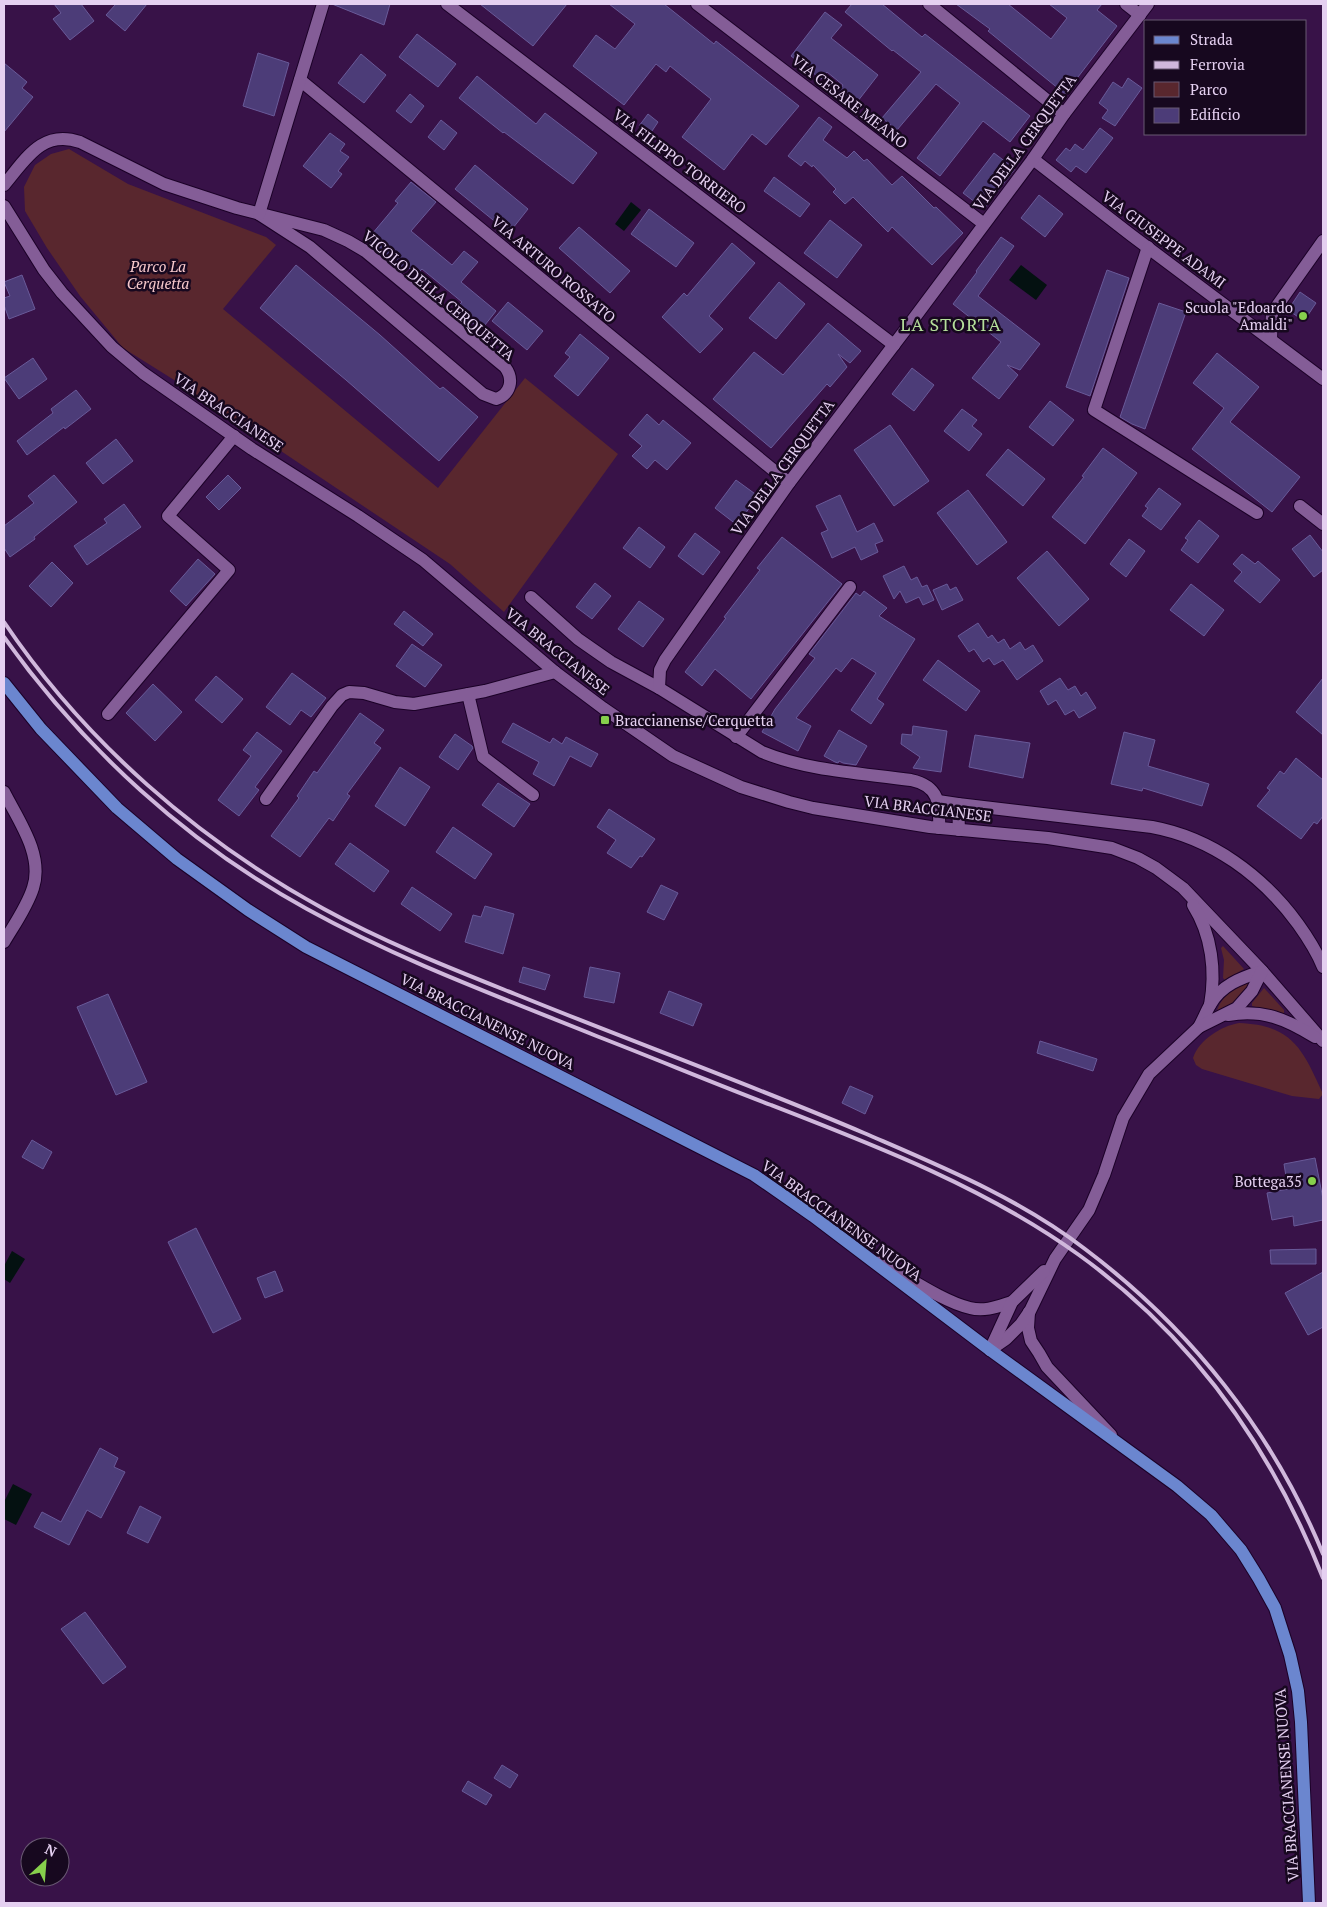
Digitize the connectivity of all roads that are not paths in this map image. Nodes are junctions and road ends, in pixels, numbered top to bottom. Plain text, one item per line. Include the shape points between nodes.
1 (323, 4) edge
2 (447, 4) edge
3 (697, 4) edge
4 (929, 4) edge
5 (1126, 4) edge
6 (1148, 4) edge
7 (1140, 15) junction
8 (300, 80) junction
9 (1064, 114) junction
10 (1033, 159) junction
11 (4, 185) edge
12 (4, 206) edge
13 (259, 214) junction
14 (984, 224) junction
15 (1323, 242) edge
16 (1148, 248) junction
17 (1271, 339) junction
18 (894, 345) junction
19 (1323, 379) edge
20 (234, 436) junction
21 (789, 483) junction
22 (1300, 506) dead end
23 (1257, 513) dead end
24 (1323, 524) edge
25 (850, 587) dead end
26 (531, 598) dead end
27 (556, 672) junction
28 (4, 683) edge
29 (659, 688) junction
30 (468, 694) junction
31 (108, 714) dead end
32 (736, 737) junction
33 (4, 792) edge
34 (533, 796) dead end
35 (266, 799) dead end
36 (938, 801) junction
37 (958, 804) junction
38 (939, 828) junction
39 (959, 830) junction
40 (1182, 888) junction
41 (4, 942) edge
42 (1323, 968) edge
43 (1262, 970) junction
44 (1210, 1005) junction
45 (1226, 1015) junction
46 (1199, 1027) junction
47 (1323, 1041) edge
48 (855, 1248) junction
49 (1055, 1259) junction
50 (1012, 1302) junction
51 (1030, 1311) junction
52 (990, 1350) junction
53 (1122, 1448) junction
54 (1309, 1903) edge

1 - 8 street
2 - 18 street, VIA FILIPPO TORRIERO
3 - 14 street, VIA CESARE MEANO
4 - 9 street
5 - 7 street
6 - 7 street, VIA DELLA CERQUETTA
7 - 9 street, VIA DELLA CERQUETTA
8 - 13 street
8 - 21 street, VIA ARTURO ROSSATO
9 - 10 street, VIA DELLA CERQUETTA
10 - 14 street, VIA DELLA CERQUETTA
10 - 16 street, VIA GIUSEPPE ADAMI
11 - 13 street, VICOLO DELLA CERQUETTA via 38,147 52,139 69,138 164,184
12 - 20 street, VIA BRACCIANESE via 56,285 112,347 143,373
13 - 13 street, VICOLO DELLA CERQUETTA via 310,247 483,394 496,399 506,393 511,379 505,367 365,251 324,230
14 - 18 street, VIA DELLA CERQUETTA
15 - 17 street via 1272,313
16 - 17 street, VIA GIUSEPPE ADAMI
16 - 23 street via 1094,410
17 - 19 street, VIA GIUSEPPE ADAMI
18 - 21 street, VIA DELLA CERQUETTA
20 - 27 street, VIA BRACCIANESE via 422,560
20 - 31 street via 168,516 229,570
21 - 29 street, VIA DELLA CERQUETTA via 665,660 660,670
22 - 24 street
25 - 32 street
26 - 29 street via 578,639
27 - 30 street
27 - 38 street, VIA BRACCIANESE via 674,756 741,787 813,808
28 - 48 main road, VIA BRACCIANENSE NUOVA via 41,728 117,808 177,859 248,910 306,947 754,1175
29 - 32 street
30 - 34 street via 482,757
30 - 35 street via 414,704 391,702 357,692 345,693 332,706
32 - 36 street via 762,752 792,762 915,781 931,790
33 - 41 street via 27,836 35,870 32,893
36 - 37 street
36 - 38 street
37 - 39 street
37 - 42 street via 1152,827 1195,840 1234,862 1273,893 1305,933
38 - 39 street, VIA BRACCIANESE
39 - 40 street, VIA BRACCIANESE via 1112,848 1147,863
40 - 43 street, VIA BRACCIANESE
40 - 44 street via 1197,912 1210,946 1214,981
43 - 44 street via 1226,986
43 - 45 street via 1245,1000
43 - 47 street, VIA BRACCIANESE
44 - 46 street
45 - 46 street
45 - 47 street via 1263,1013 1284,1020
46 - 49 street via 1157,1065 1138,1090 1123,1118 1089,1210
48 - 50 street via 951,1301 971,1308 995,1308
48 - 52 main road, VIA BRACCIANENSE NUOVA
49 - 50 street
49 - 51 street
50 - 52 street
51 - 52 street via 1006,1339
51 - 53 street via 1028,1328 1031,1341 1048,1367
52 - 53 main road, VIA BRACCIANENSE NUOVA
53 - 54 main road, VIA BRACCIANENSE NUOVA via 1178,1486 1211,1515 1241,1550 1275,1608 1290,1655 1300,1714

